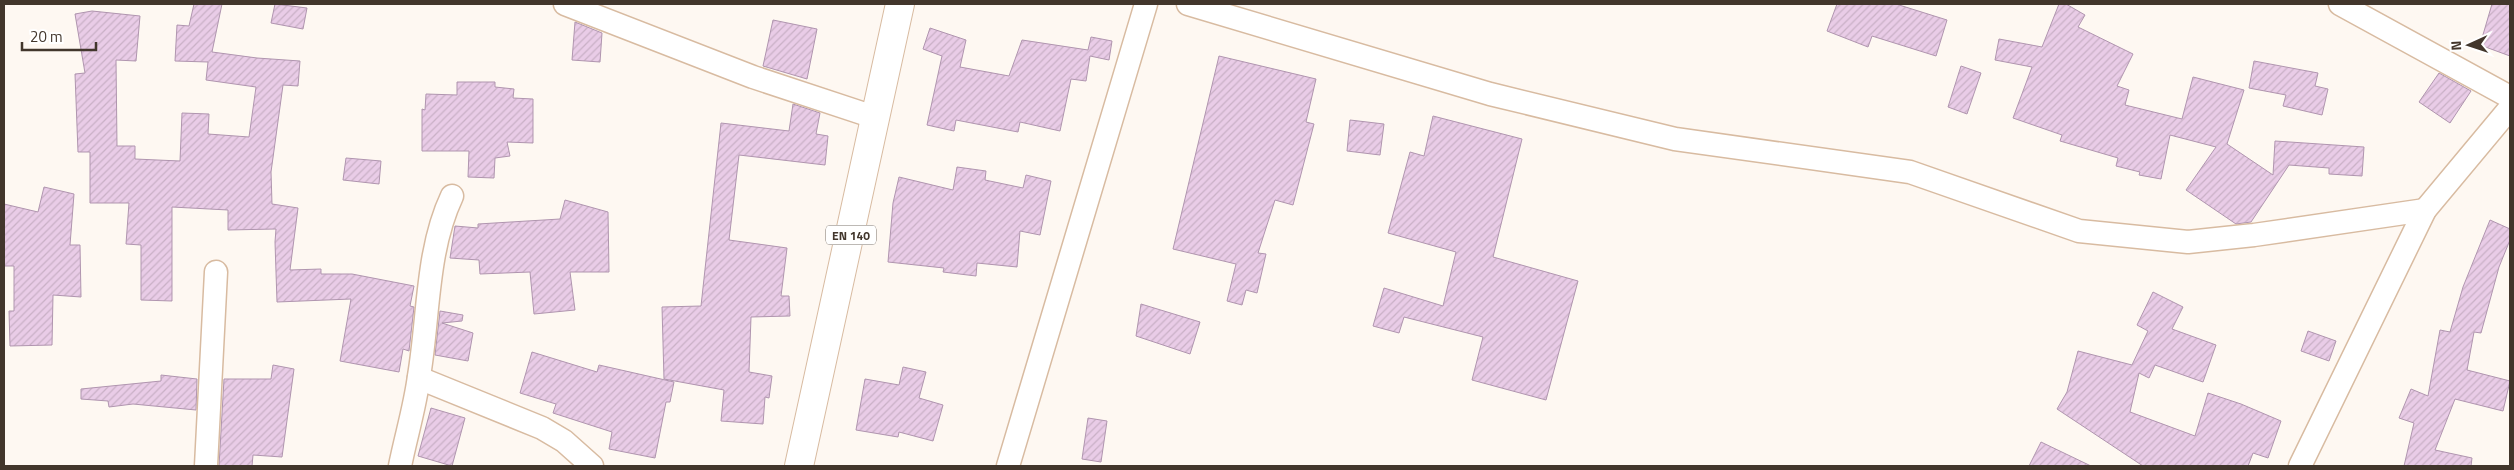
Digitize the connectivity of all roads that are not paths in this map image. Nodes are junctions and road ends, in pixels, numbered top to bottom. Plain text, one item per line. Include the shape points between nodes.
1 (565, 4) edge
2 (900, 4) edge
3 (1146, 4) edge
4 (1188, 4) edge
5 (2340, 4) edge
6 (2510, 97) edge
7 (2510, 108) edge
8 (877, 118) junction
9 (452, 196) dead end
10 (2425, 210) junction
11 (216, 272) dead end
12 (419, 378) junction
13 (206, 466) edge
14 (400, 466) edge
15 (592, 466) edge
16 (799, 466) edge
17 (1008, 466) edge
18 (2300, 466) edge

1 - 8 street via 753,76
2 - 8 main road, EN 140
3 - 17 street
4 - 10 street via 1490,94 1675,139 1910,172 2079,232 2188,242
5 - 6 street
7 - 10 street
8 - 16 main road, EN 140
9 - 12 street via 443,215 434,262
10 - 18 street
11 - 13 street
12 - 14 street
12 - 15 street via 542,428 564,441

